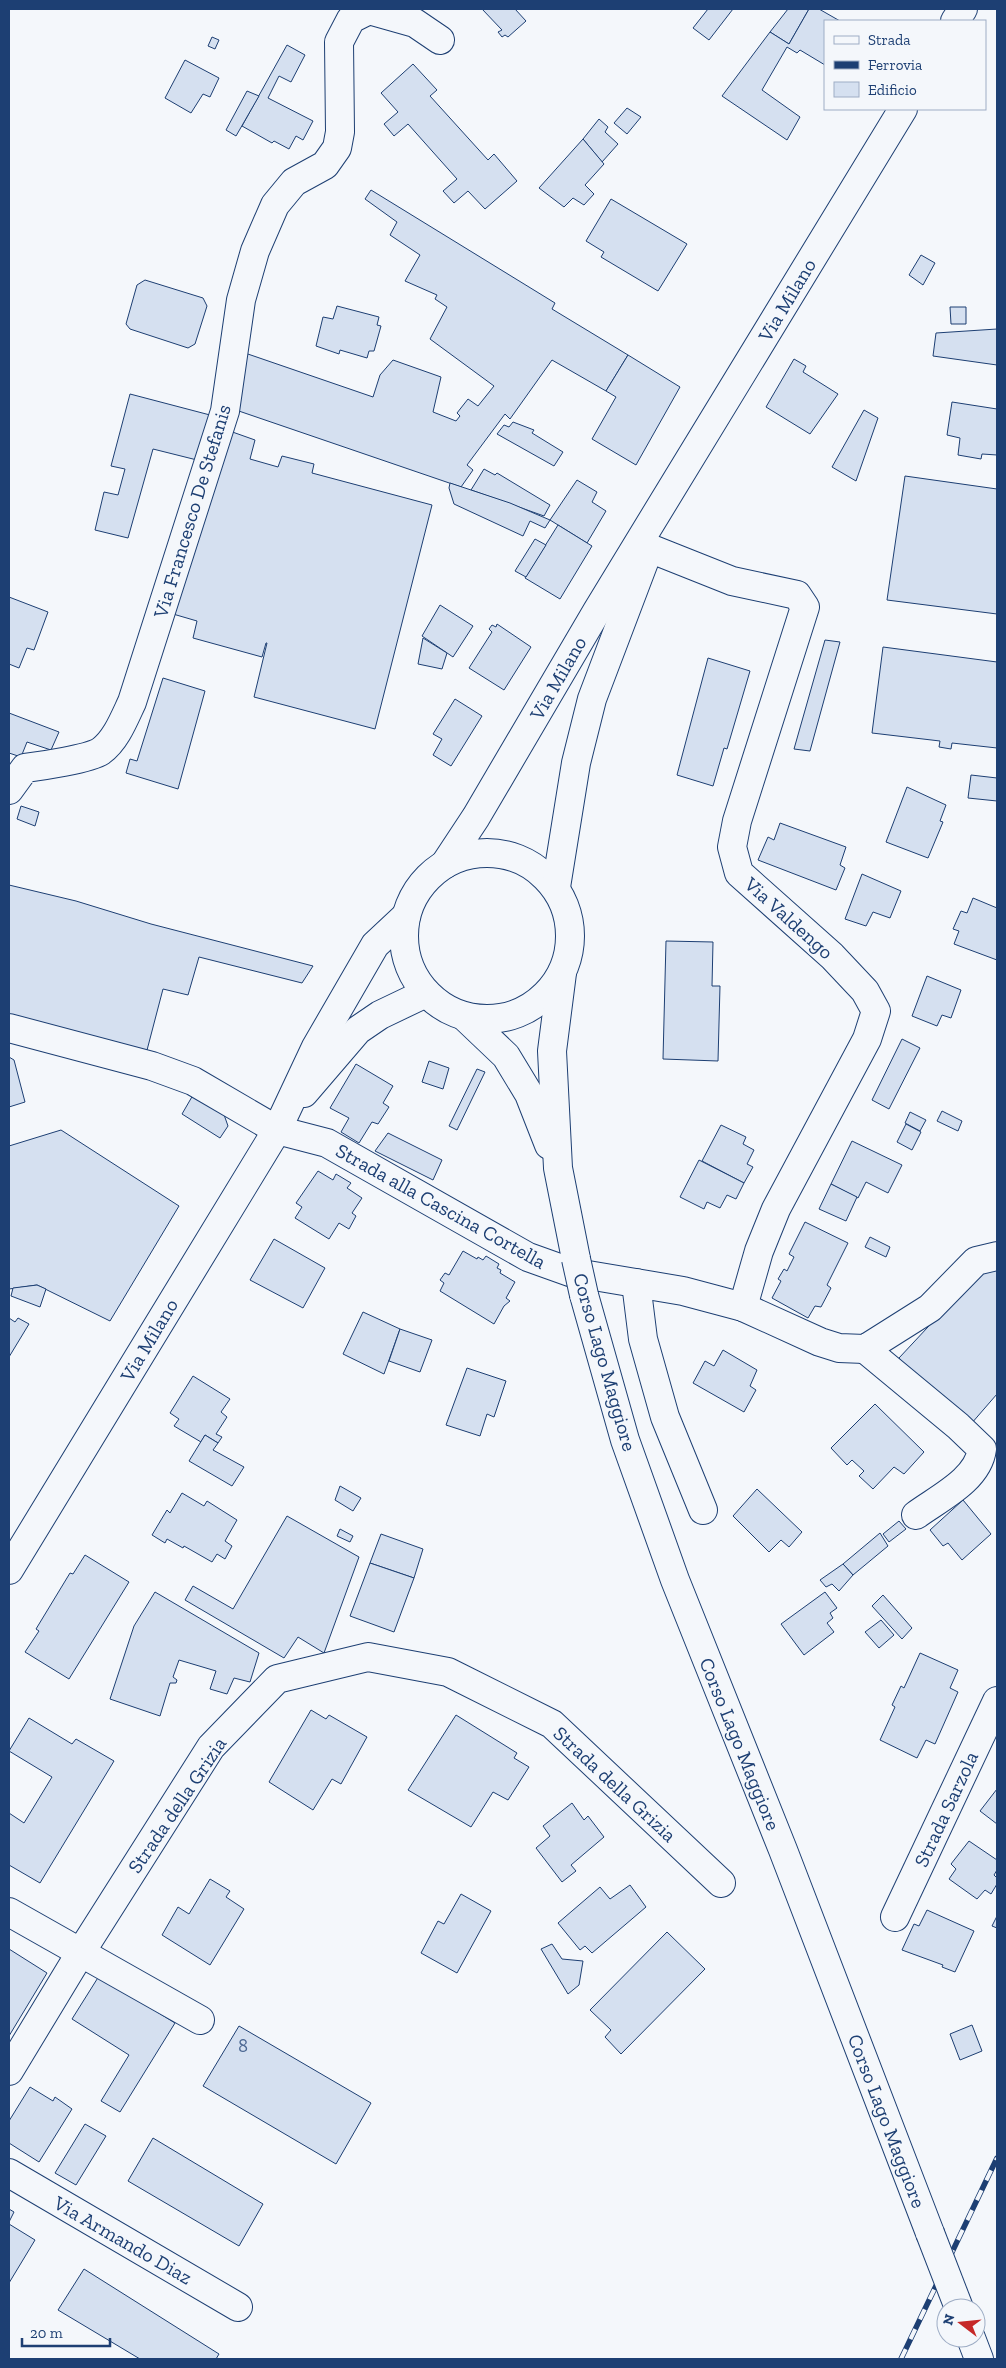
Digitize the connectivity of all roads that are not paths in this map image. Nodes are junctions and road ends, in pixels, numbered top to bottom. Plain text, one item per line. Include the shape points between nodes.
1 (963, 9) edge
2 (956, 20) edge
3 (440, 40) dead end
4 (902, 110) edge
5 (671, 492) junction
6 (649, 548) junction
7 (9, 790) edge
8 (444, 864) junction
9 (556, 887) junction
10 (406, 916) junction
11 (562, 973) junction
12 (426, 993) junction
13 (465, 1017) junction
14 (9, 1028) edge
15 (282, 1120) junction
16 (558, 1168) junction
17 (997, 1256) edge
18 (636, 1283) junction
19 (743, 1307) junction
20 (865, 1349) junction
21 (703, 1510) dead end
22 (916, 1515) dead end
23 (9, 1570) edge
24 (997, 1701) edge
25 (721, 1883) dead end
26 (9, 1912) edge
27 (895, 1917) dead end
28 (80, 1952) junction
29 (200, 2020) dead end
30 (9, 2071) edge
31 (9, 2172) edge
32 (955, 2298) edge
33 (238, 2307) dead end

1 - 2 main road
3 - 7 main road, Via Francesco De Stefanis via 415,23 391,15 369,10 350,19 339,42 340,132 337,148 325,164 294,182 275,205 255,250 241,300 225,411 132,702 119,730 100,751 59,763 25,768
4 - 5 main road, Via Milano
5 - 6 main road, Via Milano
5 - 8 main road, Via Milano via 476,817
6 - 9 main road, Via Milano via 592,699 576,763
6 - 19 main road, Via Valdengo via 732,581 797,595 805,607 737,821 732,847 739,873 832,956 865,990 876,1011 867,1040 776,1209 759,1251
8 - 9 main road via 476,853 517,856 538,869
8 - 10 main road via 418,889
9 - 11 main road via 566,907 571,929 570,952
10 - 12 main road via 406,957
10 - 15 main road, Via Milano via 375,945 316,1047
11 - 13 main road via 545,997 522,1012 494,1020
11 - 16 main road, Corso Lago Maggiore via 552,1051
12 - 13 main road via 444,1008
12 - 15 main road, Via Milano via 380,1015 358,1030
13 - 16 main road, Corso Lago Maggiore via 506,1056 529,1094
14 - 15 main road, Strada alla Cascina Cortella via 152,1066
15 - 18 main road, Strada alla Cascina Cortella via 528,1257 557,1269
15 - 23 main road, Via Milano
16 - 32 main road, Corso Lago Maggiore, bridge via 584,1295 626,1440 675,1580
17 - 20 main road via 976,1261 930,1308
18 - 19 main road, Strada alla Cascina Cortella
18 - 21 main road via 643,1338 665,1417
19 - 20 main road, Strada alla Cascina Cortella via 820,1342 839,1348
20 - 22 main road via 982,1449 981,1459 972,1474
24 - 27 main road, Strada Sarzola
25 - 28 main road, Strada della Grizia via 552,1724 448,1672 368,1657 277,1679 211,1747
26 - 28 main road
28 - 29 main road
28 - 30 main road, Strada della Grizia
31 - 33 main road, Via Armando Diaz

